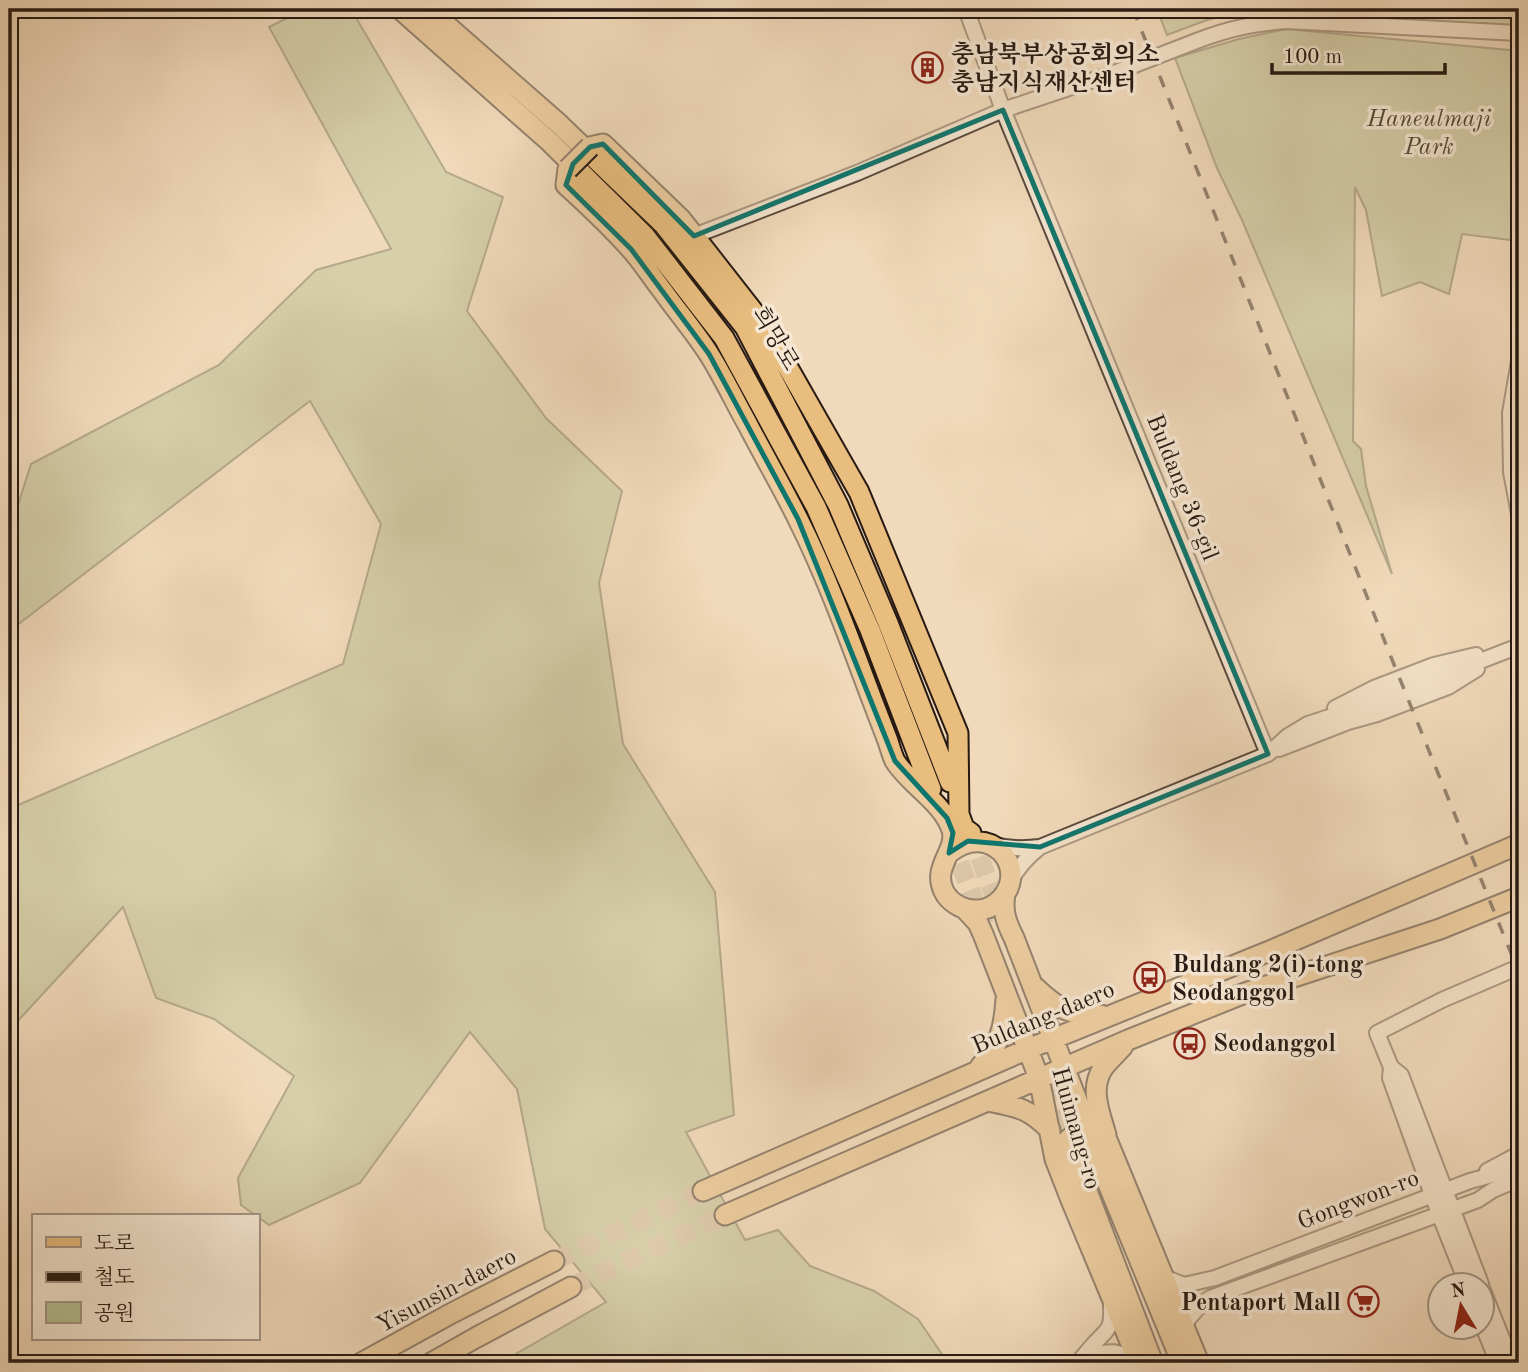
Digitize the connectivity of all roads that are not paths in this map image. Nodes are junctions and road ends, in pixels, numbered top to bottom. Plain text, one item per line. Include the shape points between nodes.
1 (400, 9) edge
2 (428, 9) edge
3 (966, 9) edge
4 (1519, 33) edge
5 (1003, 110) junction
6 (694, 236) junction
7 (1519, 361) edge
8 (1519, 514) edge
9 (1519, 646) edge
10 (1502, 653) junction
11 (1268, 754) junction
12 (986, 842) junction
13 (1519, 844) edge
14 (1040, 847) junction
15 (949, 853) junction
16 (1008, 888) junction
17 (1519, 897) edge
18 (965, 909) junction
19 (1519, 967) edge
20 (1031, 984) junction
21 (1007, 995) junction
22 (1109, 1015) junction
23 (1052, 1038) junction
24 (1128, 1040) junction
25 (1028, 1049) junction
26 (1064, 1068) junction
27 (976, 1072) junction
28 (1039, 1079) junction
29 (988, 1101) junction
30 (1050, 1130) junction
31 (1100, 1139) junction
32 (1519, 1154) edge
33 (1064, 1156) junction
34 (1519, 1166) edge
35 (1519, 1179) edge
36 (1470, 1181) junction
37 (1519, 1190) edge
38 (703, 1191) tunnel mouth
39 (1439, 1193) junction
40 (1478, 1200) junction
41 (1445, 1212) junction
42 (724, 1215) tunnel mouth
43 (555, 1261) tunnel mouth
44 (1463, 1270) edge
45 (1474, 1270) edge
46 (1164, 1277) junction
47 (571, 1287) tunnel mouth
48 (1111, 1298) junction
49 (1496, 1322) edge
50 (1184, 1325) junction
51 (1489, 1340) edge
52 (1080, 1360) edge
53 (361, 1363) edge
54 (431, 1363) edge
55 (1133, 1363) edge
56 (1139, 1363) edge
57 (1153, 1363) edge
58 (1182, 1363) edge
59 (1199, 1363) edge
60 (1498, 1363) edge
61 (1512, 1363) edge

1 - 2 main road, 희망로 via 550,142 645,236 724,338 816,507 941,785 888,623 838,505 745,327 664,225 559,124
3 - 5 street, Buldang 36-gil
4 - 5 street, bridge via 1253,23
5 - 6 street
5 - 11 street, Buldang 36-gil
6 - 12 main road via 763,324 859,492 958,733 959,814 964,828
6 - 15 main road, bridge via 603,144 590,147 568,169 566,185 631,249 709,354 799,519 895,761 947,818 953,833
7 - 8 street via 1510,412 1511,472
9 - 10 street
10 - 11 street via 1448,687
10 - 11 street via 1308,724
11 - 14 street
12 - 14 street via 1008,848
12 - 15 main road via 968,841
12 - 16 main road via 1007,860
13 - 22 main road, Buldang-daero
14 - 16 street via 1016,870
15 - 18 main road via 940,874 942,886 947,896
16 - 18 main road via 988,908
16 - 20 main road, Huimang-ro via 1003,904 1006,923
17 - 24 main road via 1440,929 1245,993
18 - 21 main road, Huimang-ro via 978,923
19 - 39 street via 1377,1033 1391,1067 1390,1078
20 - 22 main road via 1052,1004 1079,1015
20 - 23 main road, Huimang-ro
21 - 25 main road, Huimang-ro
21 - 27 main road via 1005,1024 994,1052
22 - 23 main road, Buldang-daero
23 - 25 main road, Buldang-daero
23 - 26 main road, Huimang-ro
24 - 26 main road
24 - 31 main road, Huimang-ro via 1102,1069 1095,1086
25 - 27 main road, Buldang-daero
25 - 28 main road, Huimang-ro
26 - 28 main road
26 - 31 main road, Huimang-ro via 1080,1108
27 - 38 main road, Buldang-daero
28 - 29 main road
28 - 30 main road, Huimang-ro
29 - 30 main road via 1020,1107
29 - 42 main road
30 - 33 main road, Huimang-ro
31 - 33 main road via 1090,1131 1081,1132 1062,1144
31 - 46 main road, Huimang-ro
31 - 58 main road, Huimang-ro
32 - 36 street
33 - 48 main road, Huimang-ro
33 - 57 main road
34 - 36 street, Gongwon-ro
35 - 40 street, Gongwon-ro
36 - 39 street, Gongwon-ro
37 - 40 street
39 - 41 street
39 - 46 street, Gongwon-ro via 1214,1278 1184,1285
40 - 41 street, Gongwon-ro
41 - 44 street
41 - 45 street
41 - 50 street, Gongwon-ro via 1223,1293 1201,1304
43 - 53 main road, Yisunsin-daero
46 - 50 main road, Huimang-ro
47 - 54 main road
48 - 52 street via 1111,1321 1105,1334
48 - 56 main road, Huimang-ro
49 - 61 street
50 - 59 main road, Huimang-ro
51 - 60 street
52 - 55 street via 1116,1352

